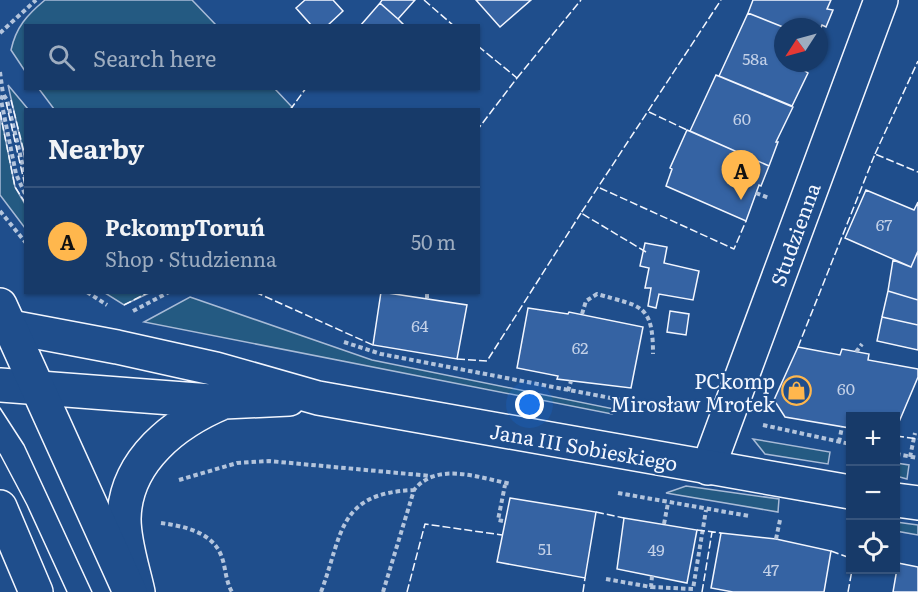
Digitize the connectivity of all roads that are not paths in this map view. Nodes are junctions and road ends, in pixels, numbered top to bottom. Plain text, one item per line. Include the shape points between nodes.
1 (881, 0) edge
2 (3, 319) edge
3 (0, 385) edge
4 (38, 390) junction
5 (318, 398) junction
6 (224, 402) junction
7 (708, 468) junction
8 (846, 491) edge
9 (900, 501) edge
10 (918, 503) edge
11 (0, 507) edge
12 (0, 533) edge
13 (36, 592) edge
14 (130, 592) edge
15 (138, 592) edge

1 - 7 street, Studzienna
2 - 4 street
2 - 5 street, Jana III Sobieskiego via 216,369
3 - 4 street, Jana III Sobieskiego
4 - 6 street, Jana III Sobieskiego
4 - 14 street
5 - 6 street, Jana III Sobieskiego
5 - 7 street, Jana III Sobieskiego
6 - 15 street, Jana III Sobieskiego via 169,432 147,458 131,486 124,529
7 - 8 street, Jana III Sobieskiego
9 - 10 street
11 - 13 street
12 - 13 street

